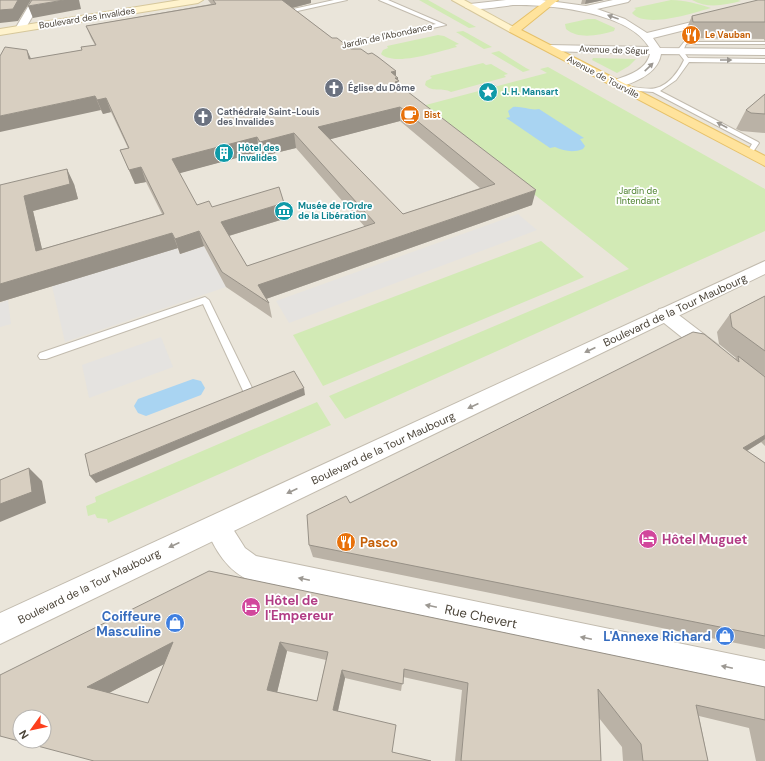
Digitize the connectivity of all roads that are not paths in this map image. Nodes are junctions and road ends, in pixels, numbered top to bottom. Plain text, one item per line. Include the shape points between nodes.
1 (37, 0) edge
2 (198, 0) edge
3 (344, 0) edge
4 (382, 0) edge
5 (457, 0) edge
6 (625, 0) edge
7 (551, 2) edge
8 (475, 4) edge
9 (765, 7) edge
10 (585, 9) junction
11 (305, 24) edge
12 (20, 29) junction
13 (514, 30) junction
14 (0, 32) edge
15 (647, 36) junction
16 (322, 38) edge
17 (765, 43) edge
18 (548, 48) junction
19 (656, 51) junction
20 (765, 52) edge
21 (684, 56) junction
22 (765, 61) edge
23 (621, 86) junction
24 (655, 91) junction
25 (749, 154) junction
26 (765, 155) edge
27 (765, 162) edge
28 (765, 267) edge
29 (665, 314) junction
30 (43, 356) dead end
31 (724, 361) edge
32 (248, 392) edge
33 (217, 526) junction
34 (0, 629) edge
35 (765, 675) edge

1 - 12 street
2 - 12 main road, Boulevard des Invalides via 155,11
3 - 11 street via 287,10
4 - 16 street, Jardin de l'Abondance via 443,25 334,48
5 - 8 main road, Avenue de Tourville
6 - 10 street
7 - 8 street
7 - 10 street
7 - 13 main road
8 - 13 main road, Avenue de Tourville
9 - 15 street
15 -> 10 street via 622,20
12 - 14 main road, Boulevard des Invalides
13 - 18 main road, Avenue de Tourville
15 - 19 street
17 - 21 lane, Avenue de Ségur via 684,43
18 - 19 street, Avenue de Ségur
18 - 23 main road, Avenue de Tourville
19 - 21 street, Avenue de Ségur
23 -> 19 street via 648,69 656,59
20 - 21 street, Avenue de Ségur
21 -> 22 lane, Avenue de Ségur
21 - 24 lane via 676,78
23 - 24 lane
23 - 25 main road, Avenue de Tourville
25 -> 24 lane, Avenue de Tourville via 756,143
25 - 26 street
25 - 27 main road, Avenue de Tourville
28 - 29 street, Boulevard de la Tour Maubourg
29 - 31 street
29 -> 33 street, Boulevard de la Tour Maubourg
30 - 32 lane via 205,300
33 -> 34 street, Boulevard de la Tour Maubourg
35 -> 33 street, Rue Chevert via 251,568 236,557

